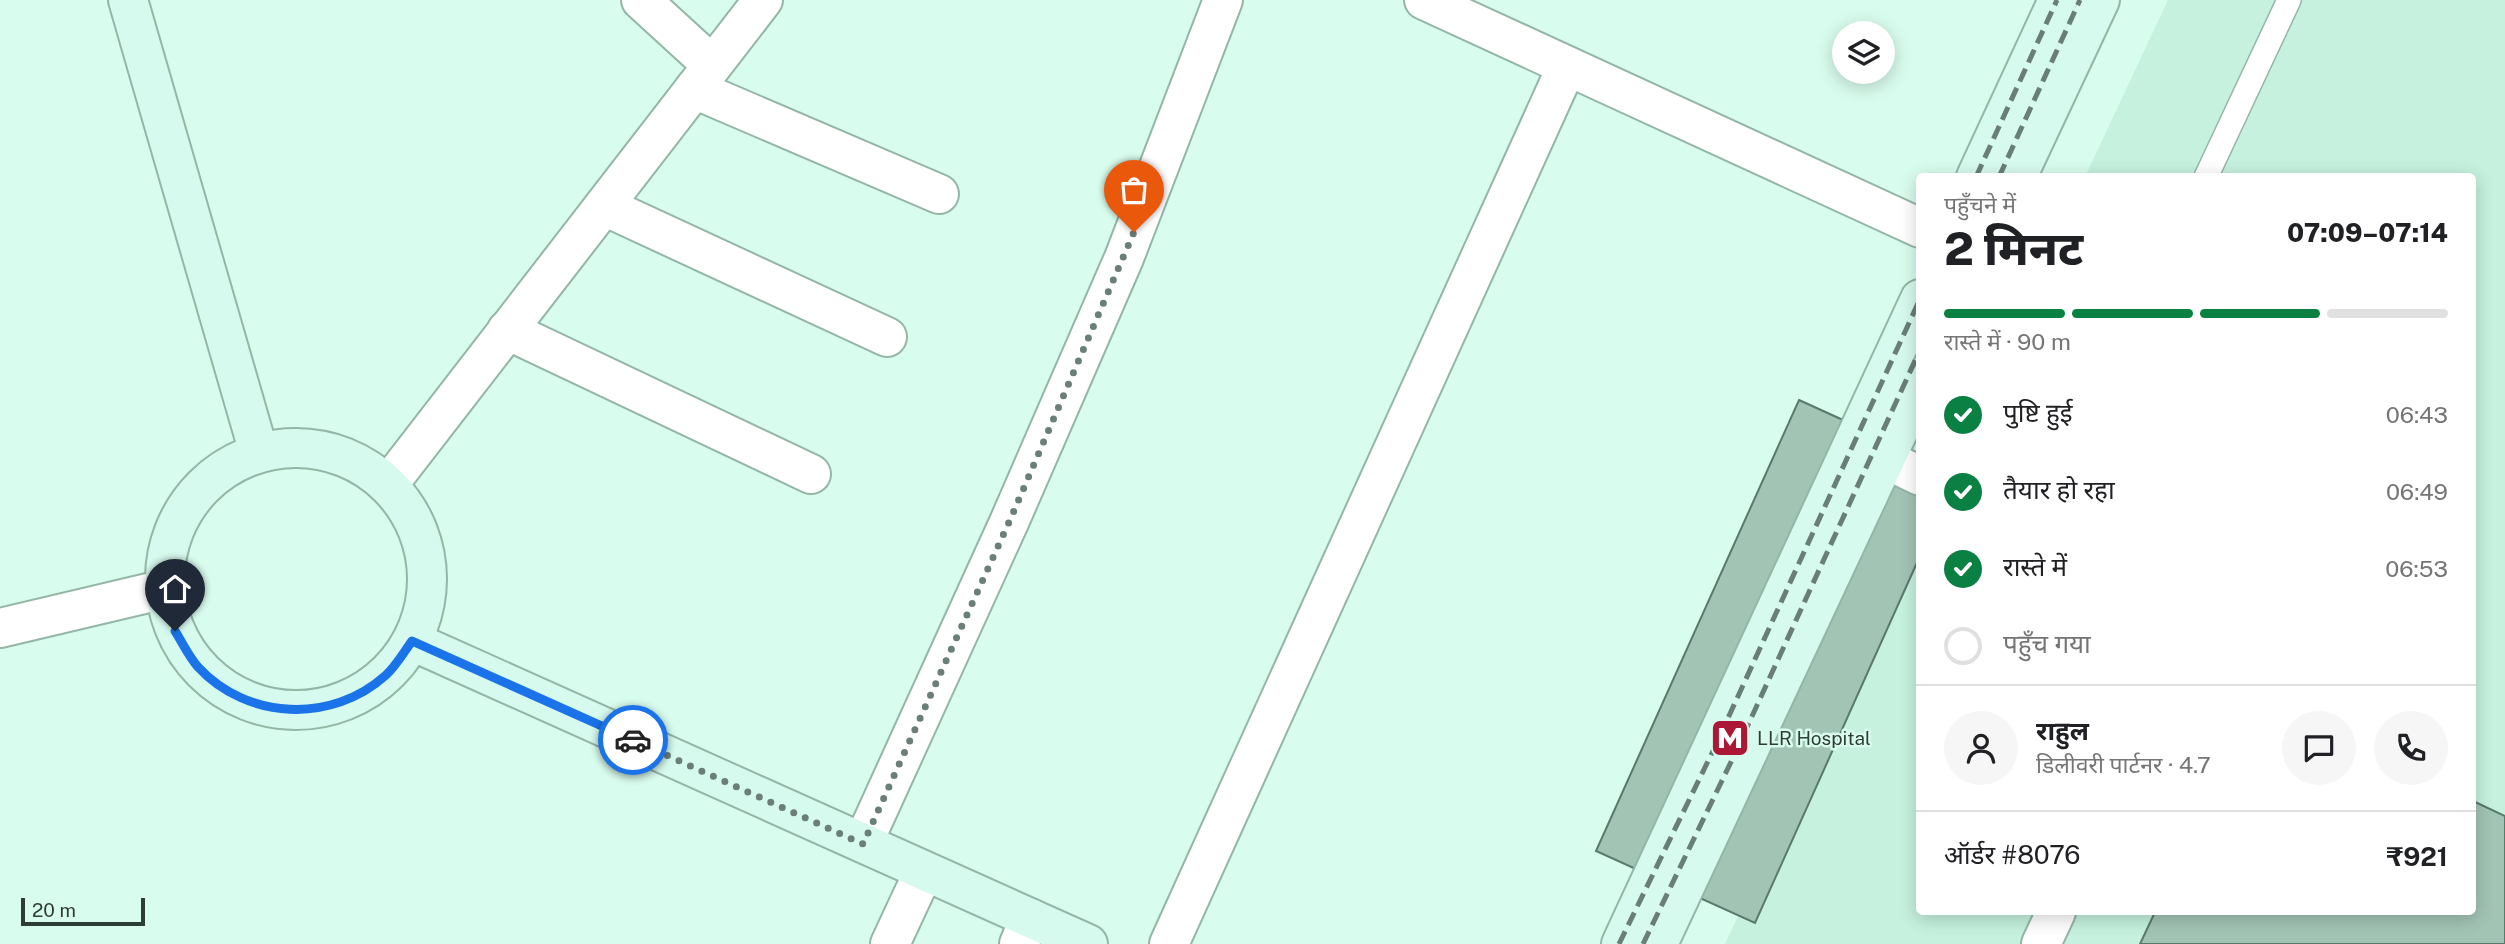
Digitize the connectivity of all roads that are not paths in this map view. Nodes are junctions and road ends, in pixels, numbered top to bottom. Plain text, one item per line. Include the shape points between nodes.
1 (128, 0) edge
2 (642, 0) edge
3 (762, 0) edge
4 (1223, 0) edge
5 (1424, 0) edge
6 (2289, 0) edge
7 (2054, 9) edge
8 (2092, 15) edge
9 (1567, 66) junction
10 (703, 77) junction
11 (1978, 173) edge
12 (2019, 173) edge
13 (2208, 173) edge
14 (939, 194) dead end
15 (604, 206) junction
16 (1916, 226) edge
17 (1916, 308) edge
18 (507, 330) junction
19 (887, 337) dead end
20 (1916, 393) edge
21 (259, 453) junction
22 (1885, 459) junction
23 (811, 474) dead end
24 (1916, 474) edge
25 (388, 485) junction
26 (165, 589) junction
27 (0, 628) edge
28 (412, 641) junction
29 (863, 844) junction
30 (924, 871) junction
31 (2055, 915) edge
32 (1025, 931) edge
33 (890, 944) edge
34 (1087, 944) edge
35 (1169, 944) edge
36 (1621, 944) edge
37 (1658, 944) edge
38 (2041, 944) edge

1 - 21 street
2 - 10 street
3 - 10 street
4 - 29 street via 1124,258
5 - 9 street
6 - 13 lane
7 - 8 street
7 - 11 street
8 - 12 street
9 - 16 street
9 - 35 street
10 - 14 street
10 - 15 street
15 - 18 street
15 - 19 street
17 - 36 street
18 - 23 street
18 - 25 street
20 - 22 street
21 - 25 street via 293,447 328,451 360,464
21 - 26 street via 219,473 188,504 169,545
22 - 24 street
22 - 37 street
25 - 28 street via 413,519 426,559 425,601
26 - 27 street
26 - 28 street via 175,631 197,666 230,693 269,708 310,710 351,699 386,675
28 - 29 street
29 - 30 street
30 - 32 street
30 - 33 street
31 - 38 street
32 - 34 street

